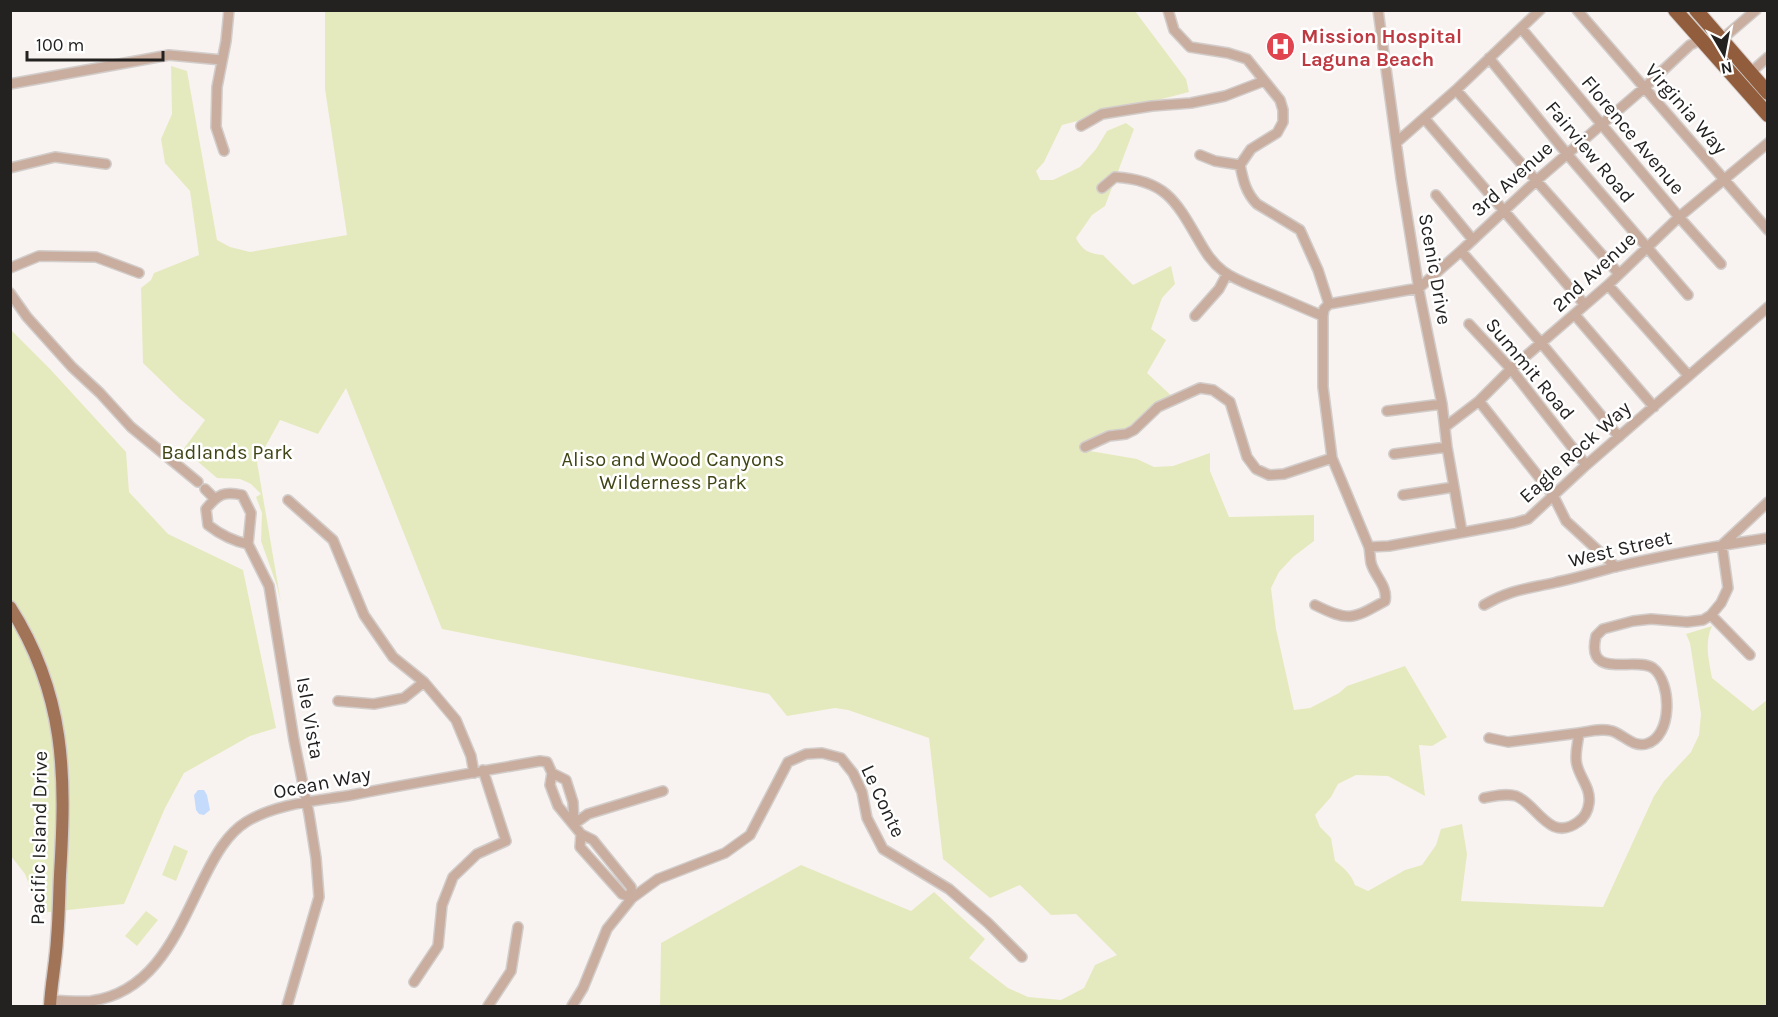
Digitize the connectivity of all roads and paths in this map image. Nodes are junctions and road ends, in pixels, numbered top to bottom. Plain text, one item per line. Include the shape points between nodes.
1 (229, 10) edge
2 (1168, 10) edge
3 (1378, 10) edge
4 (1540, 10) edge
5 (1577, 10) edge
6 (1675, 10) edge
7 (1696, 10) edge
8 (1756, 10) edge
9 (1706, 23) junction
10 (1521, 28) junction
11 (1698, 36) junction
12 (1721, 40) junction
13 (1767, 57) edge
14 (1489, 58) junction
15 (222, 60) junction
16 (1752, 76) junction
17 (1264, 81) junction
18 (10, 84) edge
19 (1644, 88) junction
20 (1456, 90) junction
21 (1767, 93) edge
22 (1767, 115) edge
23 (1424, 118) junction
24 (1600, 124) junction
25 (1081, 126) dead end
26 (1397, 142) junction
27 (1767, 143) edge
28 (224, 151) dead end
29 (1567, 154) junction
30 (1200, 155) dead end
31 (106, 164) dead end
32 (1239, 165) junction
33 (10, 168) edge
34 (1723, 179) junction
35 (1537, 180) junction
36 (1102, 188) dead end
37 (1436, 195) dead end
38 (1503, 211) junction
39 (1679, 217) junction
40 (1767, 230) edge
41 (1473, 240) junction
42 (1648, 247) junction
43 (1461, 251) junction
44 (1721, 264) dead end
45 (10, 268) edge
46 (139, 273) dead end
47 (1227, 274) junction
48 (1619, 274) junction
49 (1608, 285) junction
50 (1419, 288) junction
51 (10, 293) edge
52 (1688, 295) dead end
53 (1329, 304) junction
54 (1586, 305) junction
55 (1767, 307) edge
56 (1575, 315) junction
57 (1195, 316) dead end
58 (1323, 316) junction
59 (1469, 324) dead end
60 (1542, 344) junction
61 (1511, 369) junction
62 (1688, 375) junction
63 (1479, 401) junction
64 (1442, 404) junction
65 (1653, 407) junction
66 (1388, 411) dead end
67 (1445, 427) junction
68 (1619, 437) junction
69 (1084, 447) dead end
70 (1447, 447) junction
71 (1394, 454) dead end
72 (1332, 458) junction
73 (1586, 465) junction
74 (1454, 487) junction
75 (1403, 495) dead end
76 (1552, 495) junction
77 (214, 498) junction
78 (288, 500) dead end
79 (1767, 502) edge
80 (1462, 532) junction
81 (1767, 538) edge
82 (248, 544) junction
83 (1722, 545) junction
84 (1369, 547) junction
85 (1616, 567) junction
86 (1315, 605) dead end
87 (1484, 605) dead end
88 (10, 607) edge
89 (1711, 615) junction
90 (1750, 655) dead end
91 (424, 682) junction
92 (338, 701) dead end
93 (1579, 733) junction
94 (1489, 738) dead end
95 (478, 772) junction
96 (552, 773) junction
97 (663, 791) dead end
98 (1484, 798) dead end
99 (307, 802) junction
100 (574, 824) junction
101 (632, 898) junction
102 (518, 927) dead end
103 (1022, 957) dead end
104 (414, 982) dead end
105 (50, 1003) edge
106 (287, 1006) edge
107 (488, 1006) edge
108 (572, 1006) edge

1 - 15 street
2 - 17 street via 1174,30 1190,47 1247,58
3 - 26 street, Scenic Drive
4 - 10 street
5 - 19 street, Virginia Way
6 - 11 highway
7 - 9 highway
8 - 12 street
9 - 11 highway
9 - 12 highway
10 - 14 street
10 - 24 street, Florence Avenue
11 - 16 highway via 1714,42 1747,79 1751,81
11 - 19 street, 3rd Avenue
11 - 22 highway
12 - 16 highway
13 - 16 street
14 - 20 street
14 - 29 street, Fairview Road
15 - 18 street via 169,54
15 - 28 street via 216,127
16 - 21 highway
17 - 25 street via 1191,104 1102,114
17 - 32 street via 1280,100 1283,122 1277,133 1251,149
19 - 24 street, 3rd Avenue
19 - 34 street, Virginia Way
20 - 23 street
20 - 35 street
23 - 26 street
23 - 38 street
24 - 29 street, 3rd Avenue
24 - 39 street, Florence Avenue
26 - 50 street, Scenic Drive
27 - 34 street, 2nd Avenue
29 - 35 street, 3rd Avenue
29 - 42 street, Fairview Road
30 - 32 street
31 - 33 street via 55,157
32 - 53 street via 1251,198 1300,230
34 - 39 street, 2nd Avenue
34 - 40 street, Virginia Way
35 - 38 street, 3rd Avenue
35 - 48 street
36 - 47 street via 1115,177 1133,178 1165,191 1208,256
37 - 41 street
38 - 41 street, 3rd Avenue
38 - 54 street
39 - 42 street, 2nd Avenue
39 - 44 street, Florence Avenue
41 - 43 street, 3rd Avenue
42 - 48 street, 2nd Avenue
42 - 52 street, Fairview Road
43 - 50 street, 3rd Avenue
43 - 60 street
45 - 46 street via 39,256 96,257
47 - 57 street
47 - 58 street
48 - 49 street, 2nd Avenue
49 - 54 street, 2nd Avenue
49 - 62 street
50 - 53 street
50 - 64 street, Scenic Drive
51 - 77 street via 72,367 131,427
53 - 58 street
54 - 56 street, 2nd Avenue
55 - 62 street, Eagle Rock Way
56 - 60 street, 2nd Avenue
56 - 65 street
58 - 72 street via 1323,387
59 - 61 street, Summit Road
60 - 61 street, 2nd Avenue
60 - 68 street
61 - 63 street, 2nd Avenue
61 - 73 street, Summit Road
62 - 65 street, Eagle Rock Way
63 - 67 street, 2nd Avenue
63 - 76 street
64 - 66 street
64 - 67 street, Scenic Drive
65 - 68 street, Eagle Rock Way
67 - 70 street, Scenic Drive
68 - 73 street, Eagle Rock Way
69 - 72 street via 1134,430 1158,407 1200,388 1213,390 1230,402 1247,457 1256,470 1269,475 1284,474
70 - 71 street
70 - 74 street, Scenic Drive
72 - 84 street
73 - 76 street, Eagle Rock Way
74 - 75 street
74 - 80 street, Scenic Drive
76 - 80 street, Eagle Rock Way via 1528,519
76 - 85 street via 1566,521
77 - 82 street via 206,509 208,525 227,538
77 - 82 street via 228,492 242,495 251,513
78 - 91 street via 333,540 364,615 393,657
79 - 83 street
80 - 84 street, Eagle Rock Way
81 - 83 street, West Street
82 - 99 street, Isle Vista via 269,586
83 - 85 street, West Street
83 - 89 street via 1728,588
84 - 86 street via 1385,601 1349,618
85 - 87 street, West Street via 1517,590
88 - 105 main road, Pacific Island Drive via 31,643 49,691 63,767 57,938
89 - 90 street
89 - 93 street via 1687,622 1642,619 1600,632 1595,645 1602,661 1611,665 1647,665 1657,672 1665,695 1664,726 1655,739 1642,744 1611,731
91 - 92 street via 404,698 374,704
91 - 95 street via 456,720
93 - 94 street via 1508,742
93 - 98 street via 1576,762 1590,798 1587,812 1577,823 1553,826 1513,795
95 - 96 street, Ocean Way via 540,761 548,762
95 - 99 street, Ocean Way
95 - 104 street via 506,841 477,854 453,876 442,905 438,946
96 - 100 street via 550,785 558,806
96 - 100 street via 566,780
97 - 100 street via 588,814
99 - 105 street, Ocean Way via 261,814 229,837 215,856 166,951 150,972 111,996
99 - 106 street, Isle Vista via 319,897
100 - 101 street via 581,834 593,840 631,887
101 - 103 street, Le Conte via 658,879 725,853 750,835 788,762 806,754 822,753 840,758 853,773 867,818 883,849 949,889
101 - 108 street, Le Conte via 607,930
102 - 107 street via 511,971

